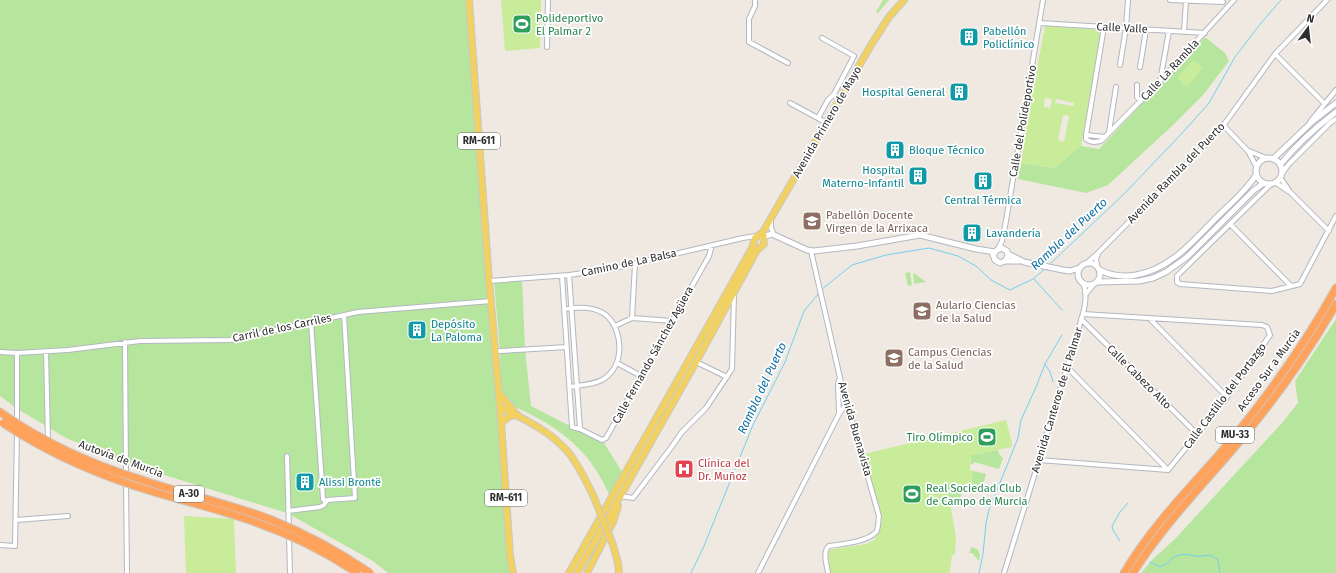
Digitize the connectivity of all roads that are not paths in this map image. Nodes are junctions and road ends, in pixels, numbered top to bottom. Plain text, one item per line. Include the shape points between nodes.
1 (469, 0) edge
2 (548, 0) edge
3 (755, 0) edge
4 (898, 0) edge
5 (904, 0) edge
6 (1043, 0) edge
7 (1128, 0) edge
8 (1170, 0) edge
9 (1186, 0) edge
10 (1234, 0) edge
11 (1328, 0) edge
12 (1223, 1) edge
13 (1226, 9) junction
14 (892, 13) junction
15 (1040, 23) junction
16 (1104, 27) junction
17 (1126, 28) junction
18 (1146, 30) junction
19 (1169, 31) junction
20 (1184, 32) junction
21 (1205, 33) junction
22 (822, 38) dead end
23 (547, 47) dead end
24 (1275, 54) junction
25 (788, 63) dead end
26 (1120, 65) dead end
27 (1140, 67) dead end
28 (1160, 81) junction
29 (1137, 85) dead end
30 (1116, 87) dead end
31 (1336, 90) edge
32 (1141, 101) junction
33 (790, 103) dead end
34 (1324, 103) junction
35 (1336, 103) edge
36 (1336, 112) edge
37 (818, 118) junction
38 (1336, 120) edge
39 (827, 123) junction
40 (1224, 126) junction
41 (1302, 132) junction
42 (1109, 133) junction
43 (1248, 151) junction
44 (1266, 158) junction
45 (1273, 159) junction
46 (1280, 165) junction
47 (1256, 166) junction
48 (1256, 175) junction
49 (1280, 176) junction
50 (1264, 183) junction
51 (1273, 183) junction
52 (1290, 192) junction
53 (1336, 216) edge
54 (771, 219) junction
55 (1230, 224) junction
56 (1329, 231) junction
57 (762, 238) junction
58 (712, 245) junction
59 (811, 251) junction
60 (997, 251) junction
61 (1099, 252) junction
62 (1008, 254) junction
63 (1005, 261) junction
64 (1024, 262) junction
65 (1087, 262) junction
66 (635, 264) junction
67 (1098, 267) junction
68 (1079, 268) junction
69 (1061, 270) junction
70 (569, 275) junction
71 (562, 276) junction
72 (489, 281) junction
73 (1081, 282) junction
74 (1096, 283) junction
75 (1291, 286) junction
76 (1336, 288) edge
77 (734, 292) junction
78 (1086, 296) junction
79 (491, 301) junction
80 (1336, 304) edge
81 (572, 308) junction
82 (564, 309) junction
83 (1083, 314) junction
84 (344, 315) junction
85 (632, 318) junction
86 (1081, 319) junction
87 (1150, 319) junction
88 (672, 321) junction
89 (311, 322) junction
90 (615, 326) junction
91 (125, 342) junction
92 (567, 347) junction
93 (46, 351) junction
94 (500, 351) dead end
95 (0, 352) edge
96 (695, 352) junction
97 (17, 353) junction
98 (696, 362) junction
99 (617, 363) junction
100 (687, 366) junction
101 (1068, 368) junction
102 (641, 376) junction
103 (727, 377) junction
104 (841, 382) junction
105 (577, 386) junction
106 (570, 387) junction
107 (499, 393) junction
108 (1227, 398) junction
109 (847, 403) junction
110 (500, 407) junction
111 (0, 412) edge
112 (839, 414) junction
113 (518, 416) junction
114 (3, 421) edge
115 (502, 422) junction
116 (580, 429) junction
117 (1198, 435) junction
118 (48, 448) dead end
119 (287, 456) dead end
120 (1039, 460) junction
121 (1168, 470) junction
122 (626, 486) junction
123 (621, 496) junction
124 (326, 502) junction
125 (288, 511) junction
126 (68, 516) dead end
127 (16, 520) junction
128 (0, 545) edge
129 (127, 573) edge
130 (290, 573) edge
131 (357, 573) edge
132 (370, 573) edge
133 (513, 573) edge
134 (569, 573) edge
135 (577, 573) edge
136 (587, 573) edge
137 (619, 573) edge
138 (758, 573) edge
139 (828, 573) edge
140 (1004, 573) edge
141 (1124, 573) edge
142 (1133, 573) edge

1 - 72 main road, RM-611
2 - 23 street
3 - 25 street via 749,19 749,42
4 - 14 main road, Avenida Primero de Mayo
5 - 14 main road, Avenida Primero de Mayo
6 - 15 street, Calle del Polideportivo
7 - 17 street
8 - 9 street
9 - 12 street
9 - 20 street
10 - 13 street, Calle La Rambla
11 - 24 street, Avenida Rambla del Puerto
12 - 13 street
13 - 21 street, Calle La Rambla
14 - 39 main road, Avenida Primero de Mayo via 870,46
15 - 16 street, Calle Valle
15 - 60 street, Calle del Polideportivo via 1002,241
16 - 17 street, Calle Valle
16 - 42 street, Calle La Rambla via 1086,139 1101,141
17 - 18 street, Calle Valle
17 - 26 street
18 - 19 street, Calle Valle
18 - 27 street
19 - 20 street, Calle Valle
19 - 28 street
20 - 21 street, Calle Valle
21 - 28 street, Calle La Rambla
22 - 37 street via 854,56
24 - 34 street
24 - 40 street, Avenida Rambla del Puerto
28 - 32 street, Calle La Rambla
29 - 32 street via 1137,97
30 - 42 street
31 - 34 street
32 - 42 street, Calle La Rambla
33 - 37 street
34 - 41 street
35 - 41 street
36 - 46 street via 1318,126
37 - 39 street
38 - 49 street via 1330,123
39 - 54 main road, Avenida Primero de Mayo
40 - 43 street
40 - 61 street, Avenida Rambla del Puerto
41 - 45 street
43 - 44 street
43 - 47 street
44 - 45 street
44 - 47 street
45 - 46 street
46 - 49 street
47 - 48 street
48 - 50 street
48 - 67 street via 1243,192 1164,266 1126,276 1112,274
49 - 51 street
49 - 52 street
50 - 51 street
50 - 74 street via 1187,257 1166,272 1139,281
51 - 52 street
51 - 55 street
52 - 56 street
53 - 56 street
54 - 57 main road, Avenida Primero de Mayo
54 - 57 street via 771,228
55 - 75 street
55 - 75 street via 1182,271 1176,279 1177,282 1272,291
56 - 75 street via 1300,284
57 - 58 street, Camino de La Balsa via 743,238
57 - 59 street
57 - 77 main road
57 - 96 main road
58 - 66 street, Camino de La Balsa
58 - 88 street, Calle Fernando Sánchez Agüera via 709,256
59 - 60 street via 920,235 984,251
59 - 104 street, Avenida Buenavista
60 - 62 street
60 - 63 street via 995,260 1002,263
61 - 65 street, Avenida Rambla del Puerto
61 - 67 street via 1096,259
62 - 63 street
62 - 64 street
63 - 64 street
64 - 69 street
65 - 67 street
65 - 68 street
66 - 70 street, Camino de La Balsa
66 - 85 street
67 - 74 street via 1100,277
68 - 69 street
68 - 73 street
69 - 73 street
70 - 71 street, Camino de La Balsa
70 - 81 street
71 - 72 street, Camino de La Balsa
71 - 82 street
72 - 79 main road, RM-611
73 - 74 street via 1088,285
73 - 78 street, Avenida Canteros de El Palmar
74 - 78 street, Avenida Canteros de El Palmar
76 - 141 highway, Acceso Sur a Murcia / MU-33 via 1308,336 1273,387 1157,525
77 - 98 main road
77 - 103 street via 732,369
78 - 83 street, Avenida Canteros de El Palmar
79 - 84 street, Carril de los Carriles
79 - 107 main road, RM-611
80 - 142 highway, Acceso Sur a Murcia / MU-33 via 1270,404 1164,529
81 - 82 street
81 - 90 street via 587,307 605,315
81 - 105 street
82 - 92 street
83 - 86 street, Avenida Canteros de El Palmar
83 - 87 street, Calle Castillo del Portazgo
84 - 89 street, Carril de los Carriles
84 - 124 street via 355,498
85 - 88 street
85 - 90 street
86 - 101 street, Avenida Canteros de El Palmar
86 - 117 street, Calle Cabezo Alto
87 - 108 street
87 - 108 street, Calle Castillo del Portazgo via 1267,327 1270,334
88 - 102 street, Calle Fernando Sánchez Agüera
89 - 91 street, Carril de los Carriles via 230,340
89 - 124 street via 323,499
90 - 99 street via 620,350
91 - 93 street, Carril de los Carriles
91 - 129 street
92 - 94 street
92 - 106 street
93 - 97 street, Carril de los Carriles
93 - 118 street
95 - 97 street, Carril de los Carriles
96 - 98 main road
96 - 100 main road
97 - 127 street
98 - 100 main road
98 - 103 street
98 - 122 main road
99 - 102 street
99 - 105 street via 604,379 591,385
100 - 134 main road
101 - 120 street, Avenida Canteros de El Palmar
101 - 121 street
102 - 116 street, Calle Fernando Sánchez Agüera via 606,438 602,440
103 - 123 street via 706,408 682,432 633,498
104 - 109 street, Avenida Buenavista
104 - 112 street via 840,378 837,394
105 - 106 street
105 - 116 street
106 - 116 street via 572,427
107 - 110 main road, RM-611
107 - 113 main road
108 - 117 street, Calle Castillo del Portazgo
109 - 112 street
109 - 139 street, Avenida Buenavista via 879,516 878,526 876,532 862,539 829,546 825,552
110 - 113 main road
110 - 115 main road, RM-611
111 - 114 highway, Autovía de Murcia / A-30
112 - 138 street
113 - 115 main road via 510,416
113 - 137 main road, bridge via 554,438 585,478 613,545
114 - 131 highway, Autovía de Murcia / A-30, bridge via 54,453 92,470 129,484 268,526 317,548
114 - 132 highway, Autovía de Murcia / A-30, bridge via 107,468 286,526 327,546
115 - 133 main road, RM-611
117 - 121 street, Calle Castillo del Portazgo
119 - 125 street
120 - 121 street
120 - 140 street, Avenida Canteros de El Palmar
122 - 123 main road
122 - 135 main road
123 - 136 main road via 613,522
124 - 125 street via 320,507
125 - 130 street
126 - 127 street
127 - 128 street via 15,546

